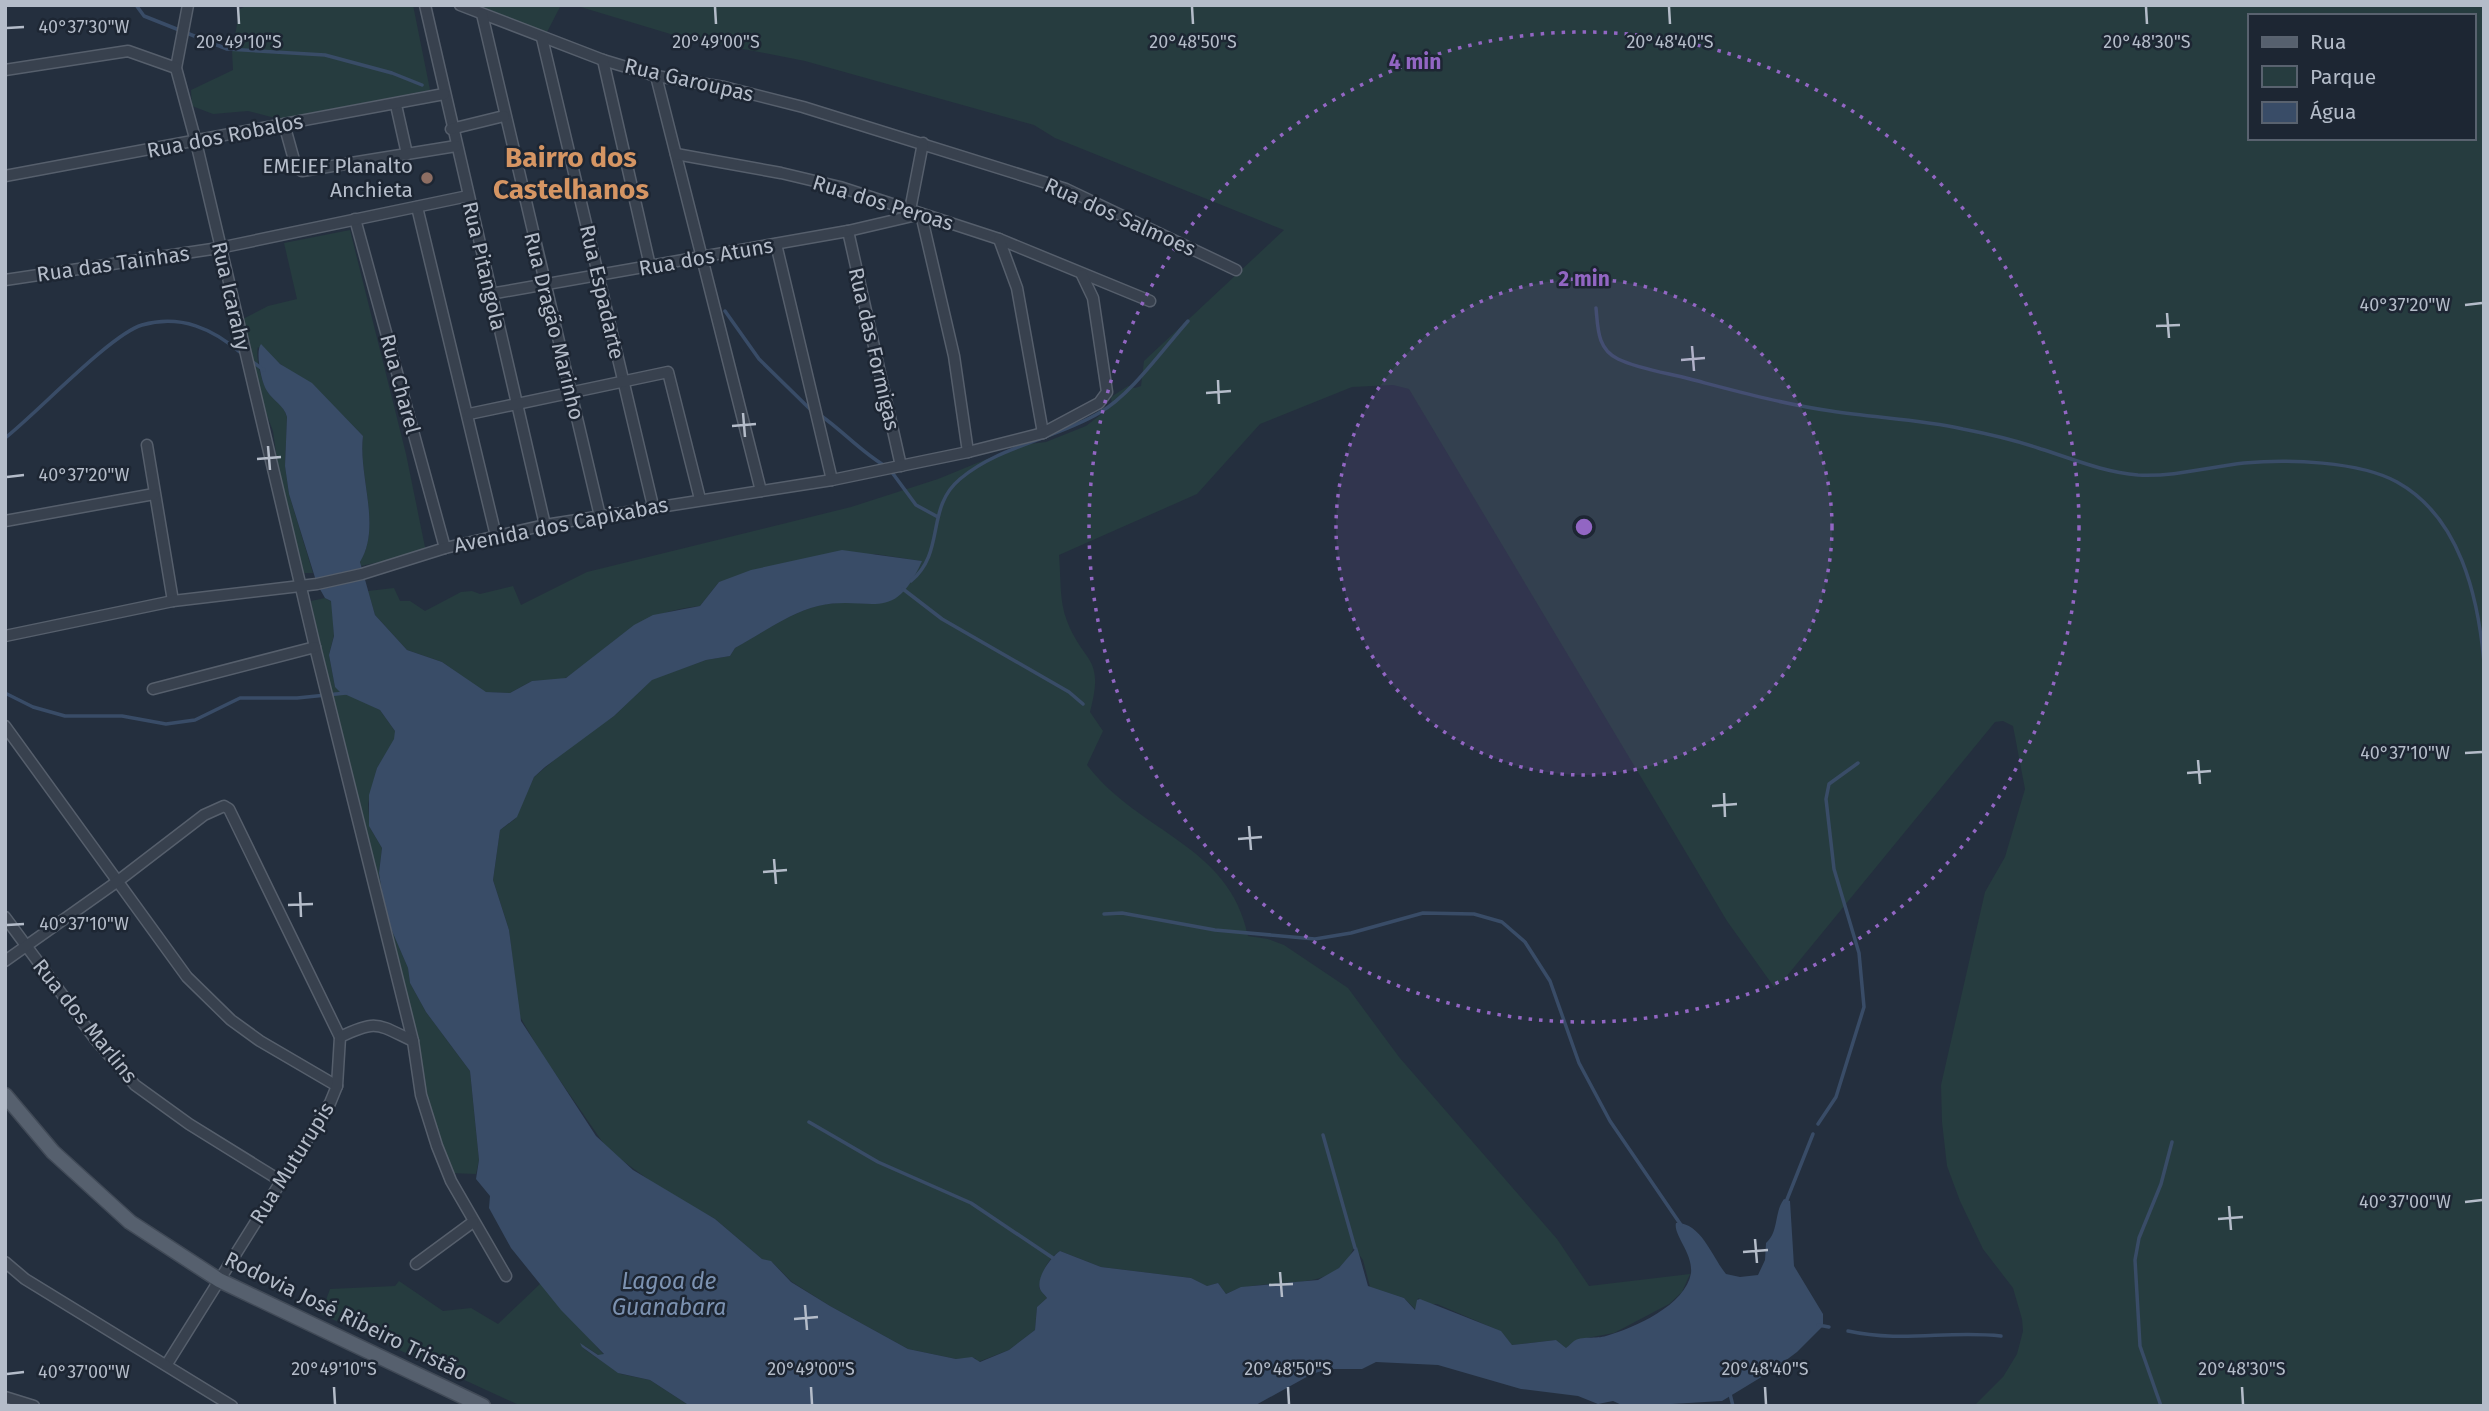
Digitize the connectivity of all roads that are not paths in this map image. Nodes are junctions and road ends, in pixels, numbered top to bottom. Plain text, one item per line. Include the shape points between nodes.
1 (188, 5) edge
2 (425, 5) edge
3 (460, 5) edge
4 (482, 14) junction
5 (542, 37) junction
6 (603, 60) junction
7 (176, 68) junction
8 (5, 70) edge
9 (656, 76) junction
10 (443, 94) junction
11 (396, 105) junction
12 (504, 116) junction
13 (284, 124) junction
14 (452, 129) junction
15 (197, 142) junction
16 (923, 143) junction
17 (456, 146) junction
18 (407, 154) junction
19 (676, 154) junction
20 (5, 176) edge
21 (468, 196) junction
22 (417, 207) junction
23 (915, 212) junction
24 (355, 219) junction
25 (848, 231) junction
26 (999, 239) junction
27 (776, 244) junction
28 (219, 248) junction
29 (704, 257) junction
30 (650, 266) junction
31 (1236, 270) dead end
32 (1082, 275) junction
33 (598, 277) junction
34 (5, 280) edge
35 (544, 285) junction
36 (490, 294) junction
37 (1150, 301) dead end
38 (623, 380) junction
39 (570, 392) junction
40 (516, 403) junction
41 (469, 414) junction
42 (1043, 433) junction
43 (147, 445) dead end
44 (968, 452) junction
45 (901, 466) junction
46 (832, 480) junction
47 (761, 491) junction
48 (154, 494) junction
49 (700, 499) junction
50 (653, 506) junction
51 (600, 516) junction
52 (5, 521) edge
53 (545, 525) junction
54 (496, 536) junction
55 (444, 548) junction
56 (301, 587) junction
57 (173, 601) junction
58 (5, 636) edge
59 (315, 647) junction
60 (153, 689) dead end
61 (5, 726) edge
62 (118, 881) junction
63 (5, 917) edge
64 (25, 947) junction
65 (5, 961) edge
66 (340, 1037) junction
67 (413, 1041) junction
68 (337, 1086) junction
69 (5, 1095) edge
70 (281, 1181) junction
71 (473, 1222) junction
72 (5, 1262) edge
73 (416, 1264) dead end
74 (506, 1276) dead end
75 (219, 1280) junction
76 (167, 1364) junction
77 (5, 1397) edge
78 (34, 1406) edge
79 (232, 1406) edge
80 (483, 1406) edge

1 - 7 street, Rua Icarahy
2 - 10 street, Rua Pitangola
3 - 4 street, Rua Garoupas
4 - 5 street, Rua Garoupas
4 - 12 street, Rua Dragão Marinho
5 - 6 street, Rua Garoupas
5 - 33 street, Rua Espadarte
6 - 9 street, Rua Garoupas
6 - 30 street
7 - 8 street via 128,51
7 - 15 street, Rua Icarahy
9 - 16 street, Rua Garoupas via 737,90
9 - 19 street
10 - 11 street, Rua dos Robalos
10 - 14 street, Rua Pitangola
11 - 13 street, Rua dos Robalos
11 - 18 street
12 - 14 street
12 - 35 street, Rua Dragão Marinho
13 - 15 street, Rua dos Robalos
13 - 18 street via 296,167 302,171
14 - 17 street, Rua Pitangola
15 - 20 street, Rua dos Robalos
15 - 28 street, Rua Icarahy
16 - 23 street
16 - 31 street, Rua dos Salmoes via 1066,189
17 - 18 street
17 - 21 street, Rua Pitangola
19 - 23 street, Rua dos Peroas via 781,173
19 - 29 street
21 - 22 street, Rua das Tainhas
21 - 36 street, Rua Pitangola
22 - 24 street, Rua das Tainhas
22 - 41 street
23 - 25 street, Rua dos Atuns
23 - 26 street, Rua dos Peroas
23 - 44 street via 954,356
24 - 28 street, Rua das Tainhas
24 - 55 street, Rua Charel
25 - 27 street, Rua dos Atuns
25 - 45 street, Rua das Formigas
26 - 32 street, Rua dos Peroas
26 - 42 street via 1017,288
27 - 29 street, Rua dos Atuns
27 - 46 street
28 - 34 street, Rua das Tainhas
28 - 56 street, Rua Icarahy
29 - 30 street, Rua dos Atuns
29 - 47 street
30 - 33 street, Rua dos Atuns
32 - 37 street, Rua dos Peroas
32 - 42 street, Avenida dos Capixabas via 1093,298 1107,392 1099,403
33 - 35 street, Rua dos Atuns
33 - 38 street, Rua Espadarte
35 - 36 street, Rua dos Atuns
35 - 39 street, Rua Dragão Marinho
36 - 40 street, Rua Pitangola
38 - 39 street
38 - 49 street via 664,371 671,376
38 - 50 street, Rua Espadarte
39 - 40 street
39 - 51 street, Rua Dragão Marinho
40 - 41 street
40 - 53 street, Rua Pitangola
41 - 54 street
42 - 44 street, Avenida dos Capixabas
43 - 48 street
44 - 45 street, Avenida dos Capixabas
45 - 46 street, Avenida dos Capixabas
46 - 47 street, Avenida dos Capixabas
47 - 49 street, Avenida dos Capixabas
48 - 52 street
48 - 57 street
49 - 50 street, Avenida dos Capixabas
50 - 51 street, Avenida dos Capixabas
51 - 53 street, Avenida dos Capixabas
53 - 54 street, Avenida dos Capixabas
54 - 55 street, Avenida dos Capixabas
55 - 56 street, Avenida dos Capixabas via 362,574
56 - 57 street, Avenida dos Capixabas
56 - 59 street, Rua Icarahy
57 - 58 street, Avenida dos Capixabas
59 - 60 street
59 - 67 street, Rua Icarahy
61 - 62 street
62 - 64 street
62 - 66 street, Rua Muturupis via 217,807 229,809
62 - 68 street via 187,977 231,1020
63 - 64 street, Rua dos Marlins
64 - 65 street
64 - 70 street, Rua dos Marlins via 135,1085
66 - 67 street via 377,1024
66 - 68 street, Rua Muturupis
67 - 71 street, Rua Icarahy via 421,1095 437,1146
68 - 70 street, Rua Muturupis
69 - 75 main road, Rodovia José Ribeiro Tristão via 53,1152 130,1222
70 - 75 street, Rua Muturupis
71 - 73 street
71 - 74 street, Rua Icarahy
72 - 76 street via 24,1279
75 - 76 street, Rua Muturupis
75 - 80 main road, Rodovia José Ribeiro Tristão
76 - 79 street
77 - 78 street

